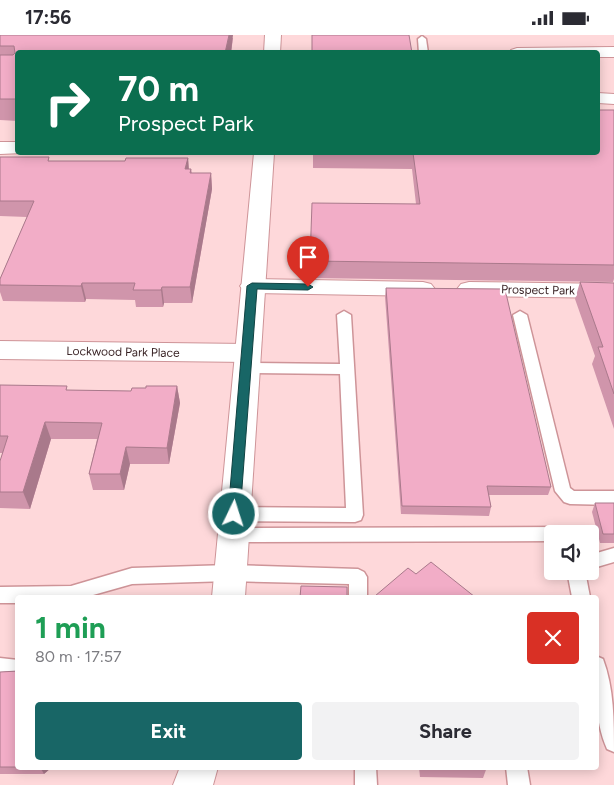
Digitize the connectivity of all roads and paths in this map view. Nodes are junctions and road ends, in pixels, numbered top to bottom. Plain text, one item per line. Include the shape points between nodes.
1 (273, 35) edge
2 (422, 39) dead end
3 (272, 50) edge
4 (424, 50) edge
5 (600, 52) edge
6 (614, 52) edge
7 (600, 99) edge
8 (614, 99) edge
9 (0, 147) edge
10 (15, 148) edge
11 (264, 155) edge
12 (252, 286) junction
13 (614, 291) edge
14 (344, 315) dead end
15 (520, 315) dead end
16 (0, 350) edge
17 (246, 361) junction
18 (347, 369) junction
19 (614, 498) edge
20 (233, 524) junction
21 (544, 533) edge
22 (614, 555) edge
23 (599, 559) edge
24 (578, 580) edge
25 (229, 585) edge
26 (0, 595) edge
27 (15, 595) edge
28 (75, 595) edge
29 (358, 595) edge
30 (581, 595) edge
31 (0, 667) edge
32 (15, 669) edge
33 (599, 678) edge
34 (614, 743) edge
35 (198, 770) edge
36 (365, 770) edge
37 (517, 770) edge
38 (194, 785) edge
39 (366, 785) edge
40 (520, 785) edge

1 - 3 street
2 - 4 lane
5 - 6 street
7 - 8 street
9 - 10 street
11 - 12 street
12 - 13 street, Prospect Park
12 - 17 street
14 - 18 lane
15 - 19 lane via 563,491 570,497
16 - 17 street, Lockwood Park Place
17 - 18 lane
17 - 20 street
18 - 20 lane via 355,515
20 - 21 lane
20 - 25 street
22 - 23 lane
24 - 30 lane
25 - 28 lane via 132,576
25 - 29 lane via 358,577
26 - 27 lane
31 - 32 lane
33 - 34 lane
35 - 38 street
36 - 39 lane
37 - 40 lane

